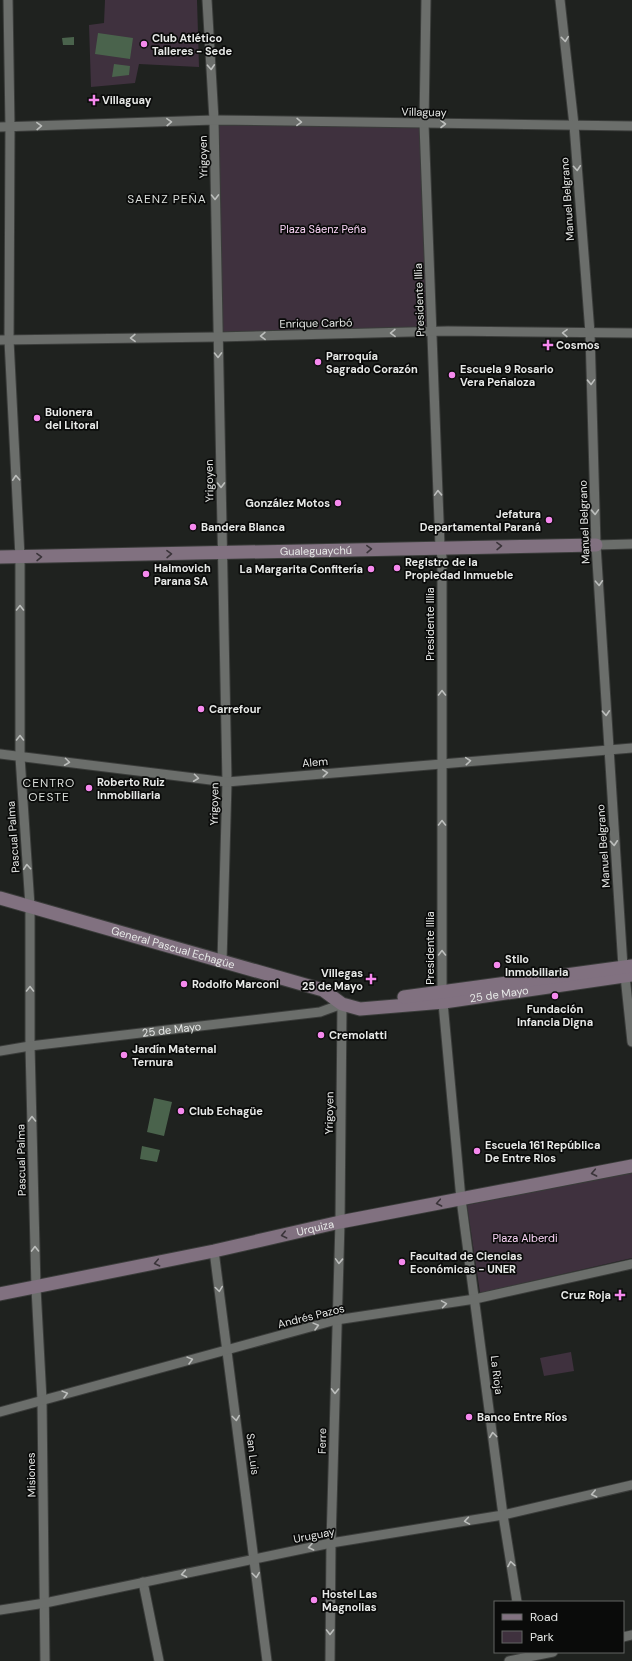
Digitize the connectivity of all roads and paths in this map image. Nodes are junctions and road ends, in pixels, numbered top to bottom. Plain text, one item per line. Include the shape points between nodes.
1 (8, 0) edge
2 (207, 0) edge
3 (426, 0) edge
4 (560, 0) edge
5 (214, 120) junction
6 (424, 124) junction
7 (574, 125) junction
8 (632, 126) edge
9 (0, 127) edge
10 (10, 127) junction
11 (433, 332) junction
12 (590, 333) junction
13 (632, 333) edge
14 (217, 337) junction
15 (5, 340) edge
16 (596, 544) junction
17 (632, 544) edge
18 (440, 547) junction
19 (223, 553) junction
20 (0, 557) edge
21 (20, 557) junction
22 (632, 748) edge
23 (608, 749) junction
24 (0, 754) edge
25 (20, 757) junction
26 (442, 763) junction
27 (227, 782) junction
28 (0, 898) edge
29 (30, 906) junction
30 (222, 961) junction
31 (628, 971) edge
32 (443, 997) junction
33 (342, 1004) junction
34 (632, 1042) edge
35 (30, 1046) junction
36 (0, 1051) edge
37 (632, 1166) edge
38 (461, 1199) junction
39 (340, 1222) junction
40 (214, 1251) junction
41 (632, 1264) edge
42 (36, 1288) junction
43 (0, 1294) edge
44 (475, 1299) junction
45 (336, 1320) junction
46 (227, 1350) junction
47 (42, 1400) junction
48 (0, 1412) edge
49 (632, 1485) edge
50 (503, 1515) junction
51 (331, 1543) junction
52 (254, 1559) junction
53 (143, 1582) junction
54 (517, 1601) edge
55 (45, 1603) junction
56 (0, 1610) edge
57 (548, 1653) edge
58 (526, 1657) edge
59 (45, 1661) edge
60 (159, 1661) edge
61 (266, 1661) edge
62 (330, 1661) edge
63 (509, 1661) edge

1 - 10 street, Pascual Palma
2 -> 5 street, Yrigoyen
3 - 6 street, Presidente Illia
4 -> 7 street, Manuel Belgrano
5 -> 6 street, Villaguay
10 -> 5 street, Villaguay
5 -> 14 street, Yrigoyen
6 -> 7 street, Villaguay
6 - 11 street, Presidente Illia
7 - 8 street, Villaguay
7 -> 12 street, Manuel Belgrano
9 - 10 street, Villaguay
10 - 15 street, Pascual Palma
12 -> 11 street, Enrique Carbó
11 -> 14 street, Enrique Carbó
18 -> 11 street, Presidente Illia
12 - 13 street, Enrique Carbó
12 -> 16 street, Manuel Belgrano
14 -> 15 street, Enrique Carbó
14 -> 19 street, Yrigoyen
21 -> 15 street, Pascual Palma
16 - 17 street, Gualeguaychú
18 -> 16 street, Gualeguaychú
16 -> 23 street, Manuel Belgrano
19 -> 18 street, Gualeguaychú
26 -> 18 street, Presidente Illia
21 -> 19 street, Gualeguaychú
19 - 27 street, Yrigoyen
20 - 21 street, Gualeguaychú
25 -> 21 street, Pascual Palma
22 - 23 street, Alem
26 -> 23 street, Alem
23 -> 31 street, Manuel Belgrano
24 - 25 street, Alem
25 -> 27 street, Alem
29 -> 25 street, Pascual Palma
27 -> 26 street, Alem
32 -> 26 street, Presidente Illia
27 - 30 street, Yrigoyen
28 - 29 street, General Pascual Echagüe
29 - 30 street, General Pascual Echagüe
35 -> 29 street, Pascual Palma
30 - 33 street, General Pascual Echagüe via 323,990
31 - 32 street, 25 de Mayo
31 - 34 street, Manuel Belgrano
32 - 33 street, 25 de Mayo
32 - 38 street, Presidente Illia
33 - 35 street, 25 de Mayo via 320,1012
33 - 39 street, Yrigoyen
35 - 36 street, 25 de Mayo
42 -> 35 street, Pascual Palma
37 -> 38 street, Urquiza
38 -> 39 street, Urquiza
38 - 44 street, La Rioja
39 -> 40 street, Urquiza
39 -> 45 street, Ferre
40 -> 42 street, Urquiza
40 -> 46 street, San Luis
41 - 44 street, Andrés Pazos
42 - 43 street, Urquiza
42 - 47 street, Misiones
45 -> 44 street, Andrés Pazos
50 -> 44 street, La Rioja
46 -> 45 street, Andrés Pazos
45 -> 51 street, Ferre
47 -> 46 street, Andrés Pazos
46 -> 52 street, San Luis
47 - 48 street, Andrés Pazos
47 - 55 street, Misiones
49 -> 50 street, Uruguay
50 -> 51 street, Uruguay
54 -> 50 street, La Rioja
51 -> 52 street, Uruguay
51 -> 62 street, Ferre
52 -> 53 street, Uruguay
52 -> 61 street, San Luis
53 - 55 street, Uruguay
53 - 60 street
55 - 56 street, Uruguay
55 - 59 street, Misiones
57 - 58 street
58 - 63 street

